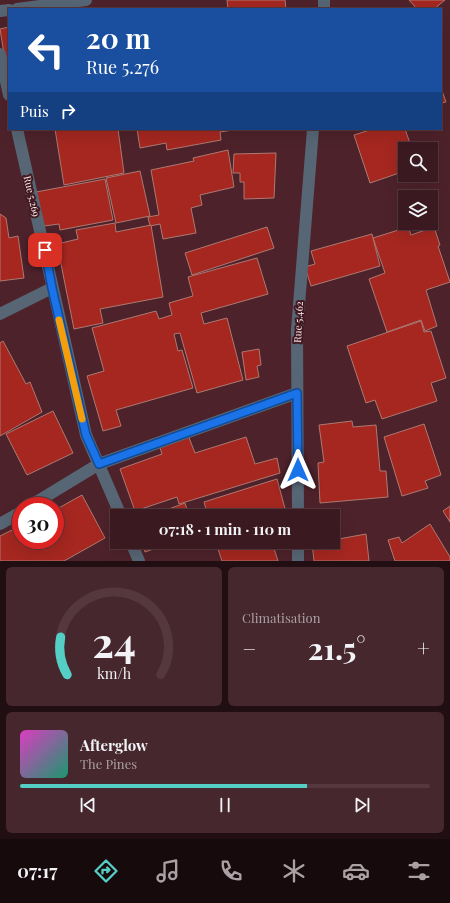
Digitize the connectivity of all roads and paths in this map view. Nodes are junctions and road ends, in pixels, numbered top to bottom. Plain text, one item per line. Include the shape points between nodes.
1 (86, 0) edge
2 (25, 8) edge
3 (0, 54) edge
4 (8, 90) edge
5 (17, 130) edge
6 (313, 130) edge
7 (52, 288) junction
8 (0, 314) edge
9 (297, 393) junction
10 (99, 464) junction
11 (45, 497) edge
12 (117, 509) edge
13 (298, 509) edge
14 (12, 517) edge
15 (0, 524) edge
16 (134, 549) edge
17 (298, 549) edge
18 (139, 561) edge
19 (298, 561) edge

1 - 2 street
3 - 4 street
5 - 7 street, Rue 5.269
6 - 9 street, Rue 5.462 via 297,330
7 - 8 street
7 - 10 street, Rue 5.269 via 86,435
9 - 10 street
9 - 13 street, Rue 5.462
10 - 11 street
10 - 12 street, Rue 5.269
14 - 15 street
16 - 18 street
17 - 19 street

